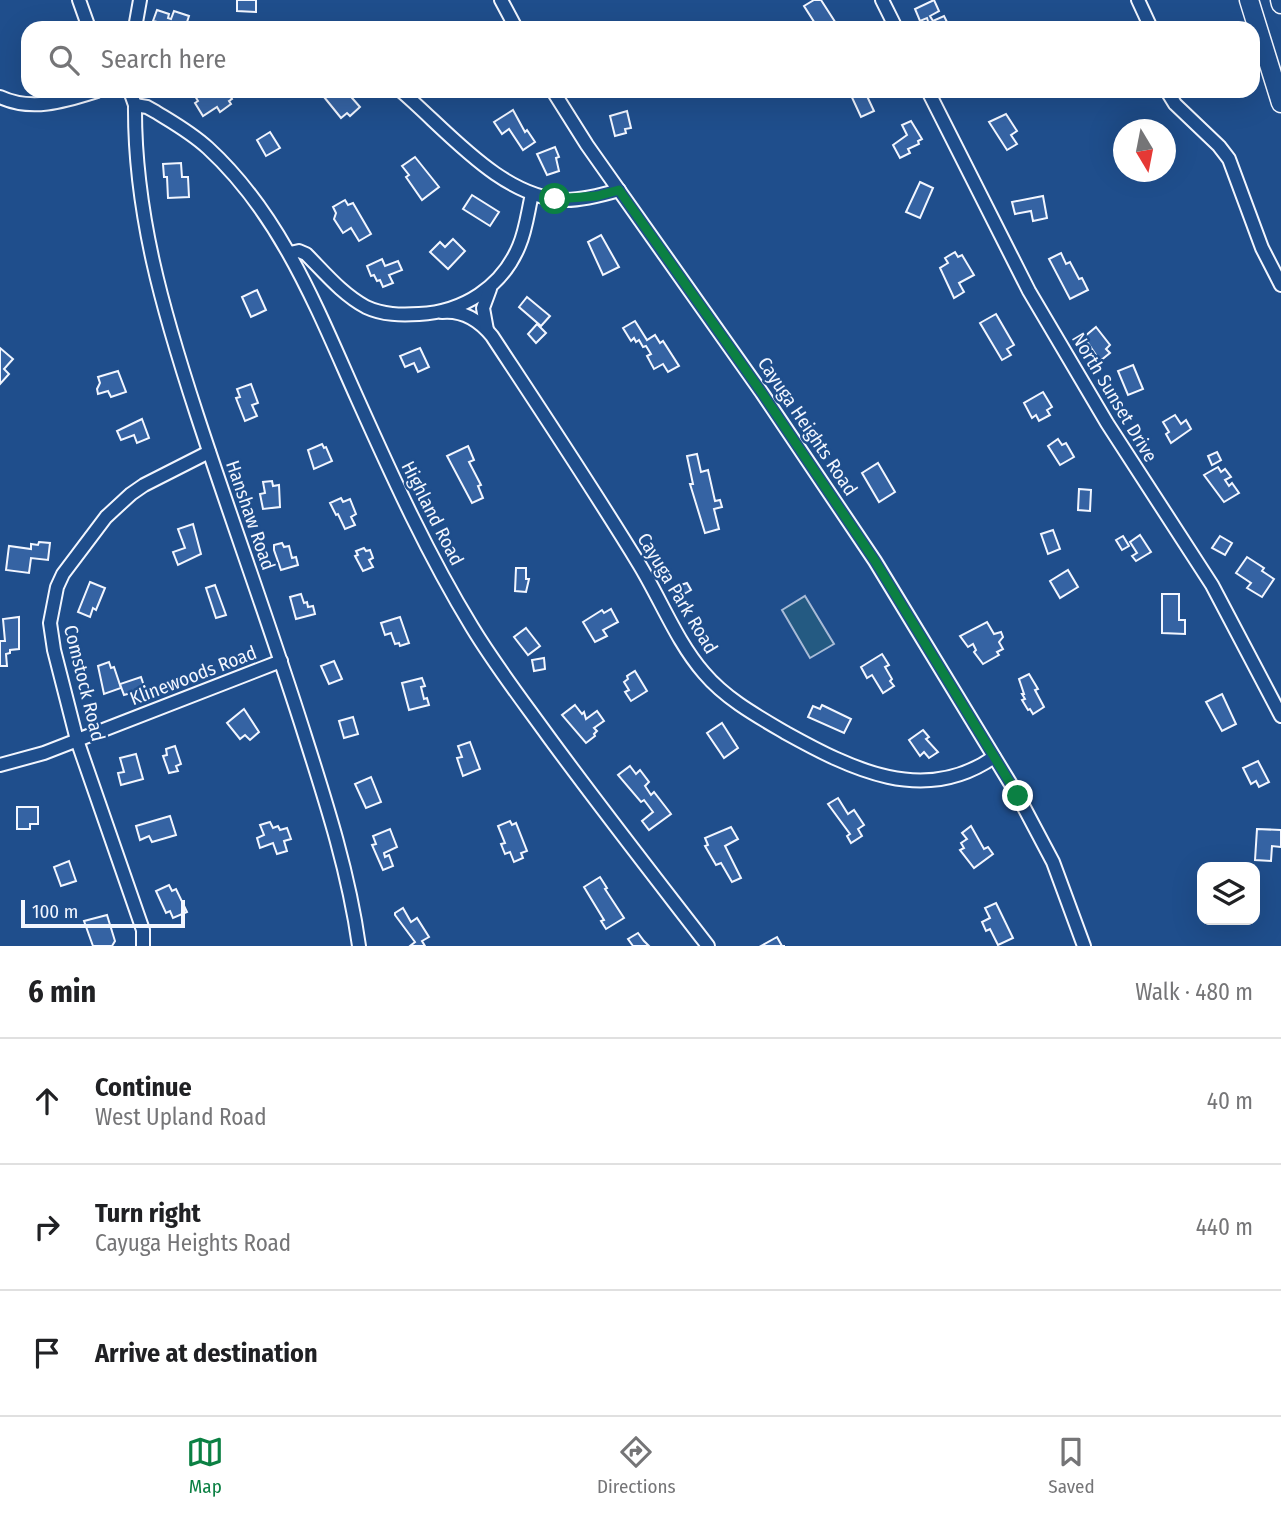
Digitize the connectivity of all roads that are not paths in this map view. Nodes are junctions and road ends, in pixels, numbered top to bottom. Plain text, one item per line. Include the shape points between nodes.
1 (79, 0) edge
2 (140, 0) edge
3 (501, 0) edge
4 (882, 0) edge
5 (1138, 0) edge
6 (1237, 0) edge
7 (1249, 0) edge
8 (86, 21) edge
9 (136, 21) edge
10 (512, 21) edge
11 (892, 21) edge
12 (1148, 21) edge
13 (1244, 21) edge
14 (1255, 21) edge
15 (1260, 38) edge
16 (1260, 55) edge
17 (1273, 82) junction
18 (0, 97) edge
19 (75, 98) edge
20 (132, 98) edge
21 (409, 98) edge
22 (557, 98) edge
23 (932, 98) edge
24 (1171, 98) edge
25 (1281, 103) edge
26 (135, 105) junction
27 (619, 190) junction
28 (532, 194) junction
29 (290, 253) junction
30 (1281, 285) edge
31 (490, 289) junction
32 (442, 312) junction
33 (487, 330) junction
34 (208, 452) junction
35 (281, 661) junction
36 (1281, 716) edge
37 (77, 740) junction
38 (994, 757) junction
39 (0, 765) edge
40 (143, 946) edge
41 (359, 946) edge
42 (708, 946) edge
43 (1084, 946) edge

1 - 8 street
2 - 9 street
3 - 10 street
4 - 11 street
5 - 12 street
6 - 13 highway
7 - 14 highway
15 - 17 highway
16 - 17 highway
17 - 25 highway
18 - 19 street via 40,105
20 - 26 street, Hanshaw Road
21 - 28 street via 501,178
22 - 27 street, Cayuga Heights Road
23 - 36 street, North Sunset Drive via 1029,291 1107,424 1212,585
24 - 30 street via 1229,159
26 - 29 street, Highland Road via 156,111 208,148 257,203
26 - 34 street, Hanshaw Road via 149,251
27 - 28 street via 566,200
27 - 38 street, Cayuga Heights Road via 875,561
28 - 31 street via 520,244
29 - 32 street via 306,254 343,291 370,308 402,315
29 - 42 street, Highland Road via 390,472 472,627 600,808
31 - 32 street
31 - 33 street via 482,308
32 - 33 street, Cayuga Park Road via 472,317
33 - 38 street, Cayuga Park Road via 634,555 693,658 724,691 807,745 870,774 940,779 974,770
34 - 35 street, Hanshaw Road
34 - 37 street, Comstock Road via 131,494 106,517 57,587 50,623
35 - 37 street, Klinewoods Road
35 - 41 street, Hanshaw Road via 325,797
37 - 39 street, Klinewoods Road
37 - 40 street, Comstock Road via 143,930
38 - 43 street, Cayuga Heights Road via 1049,854

